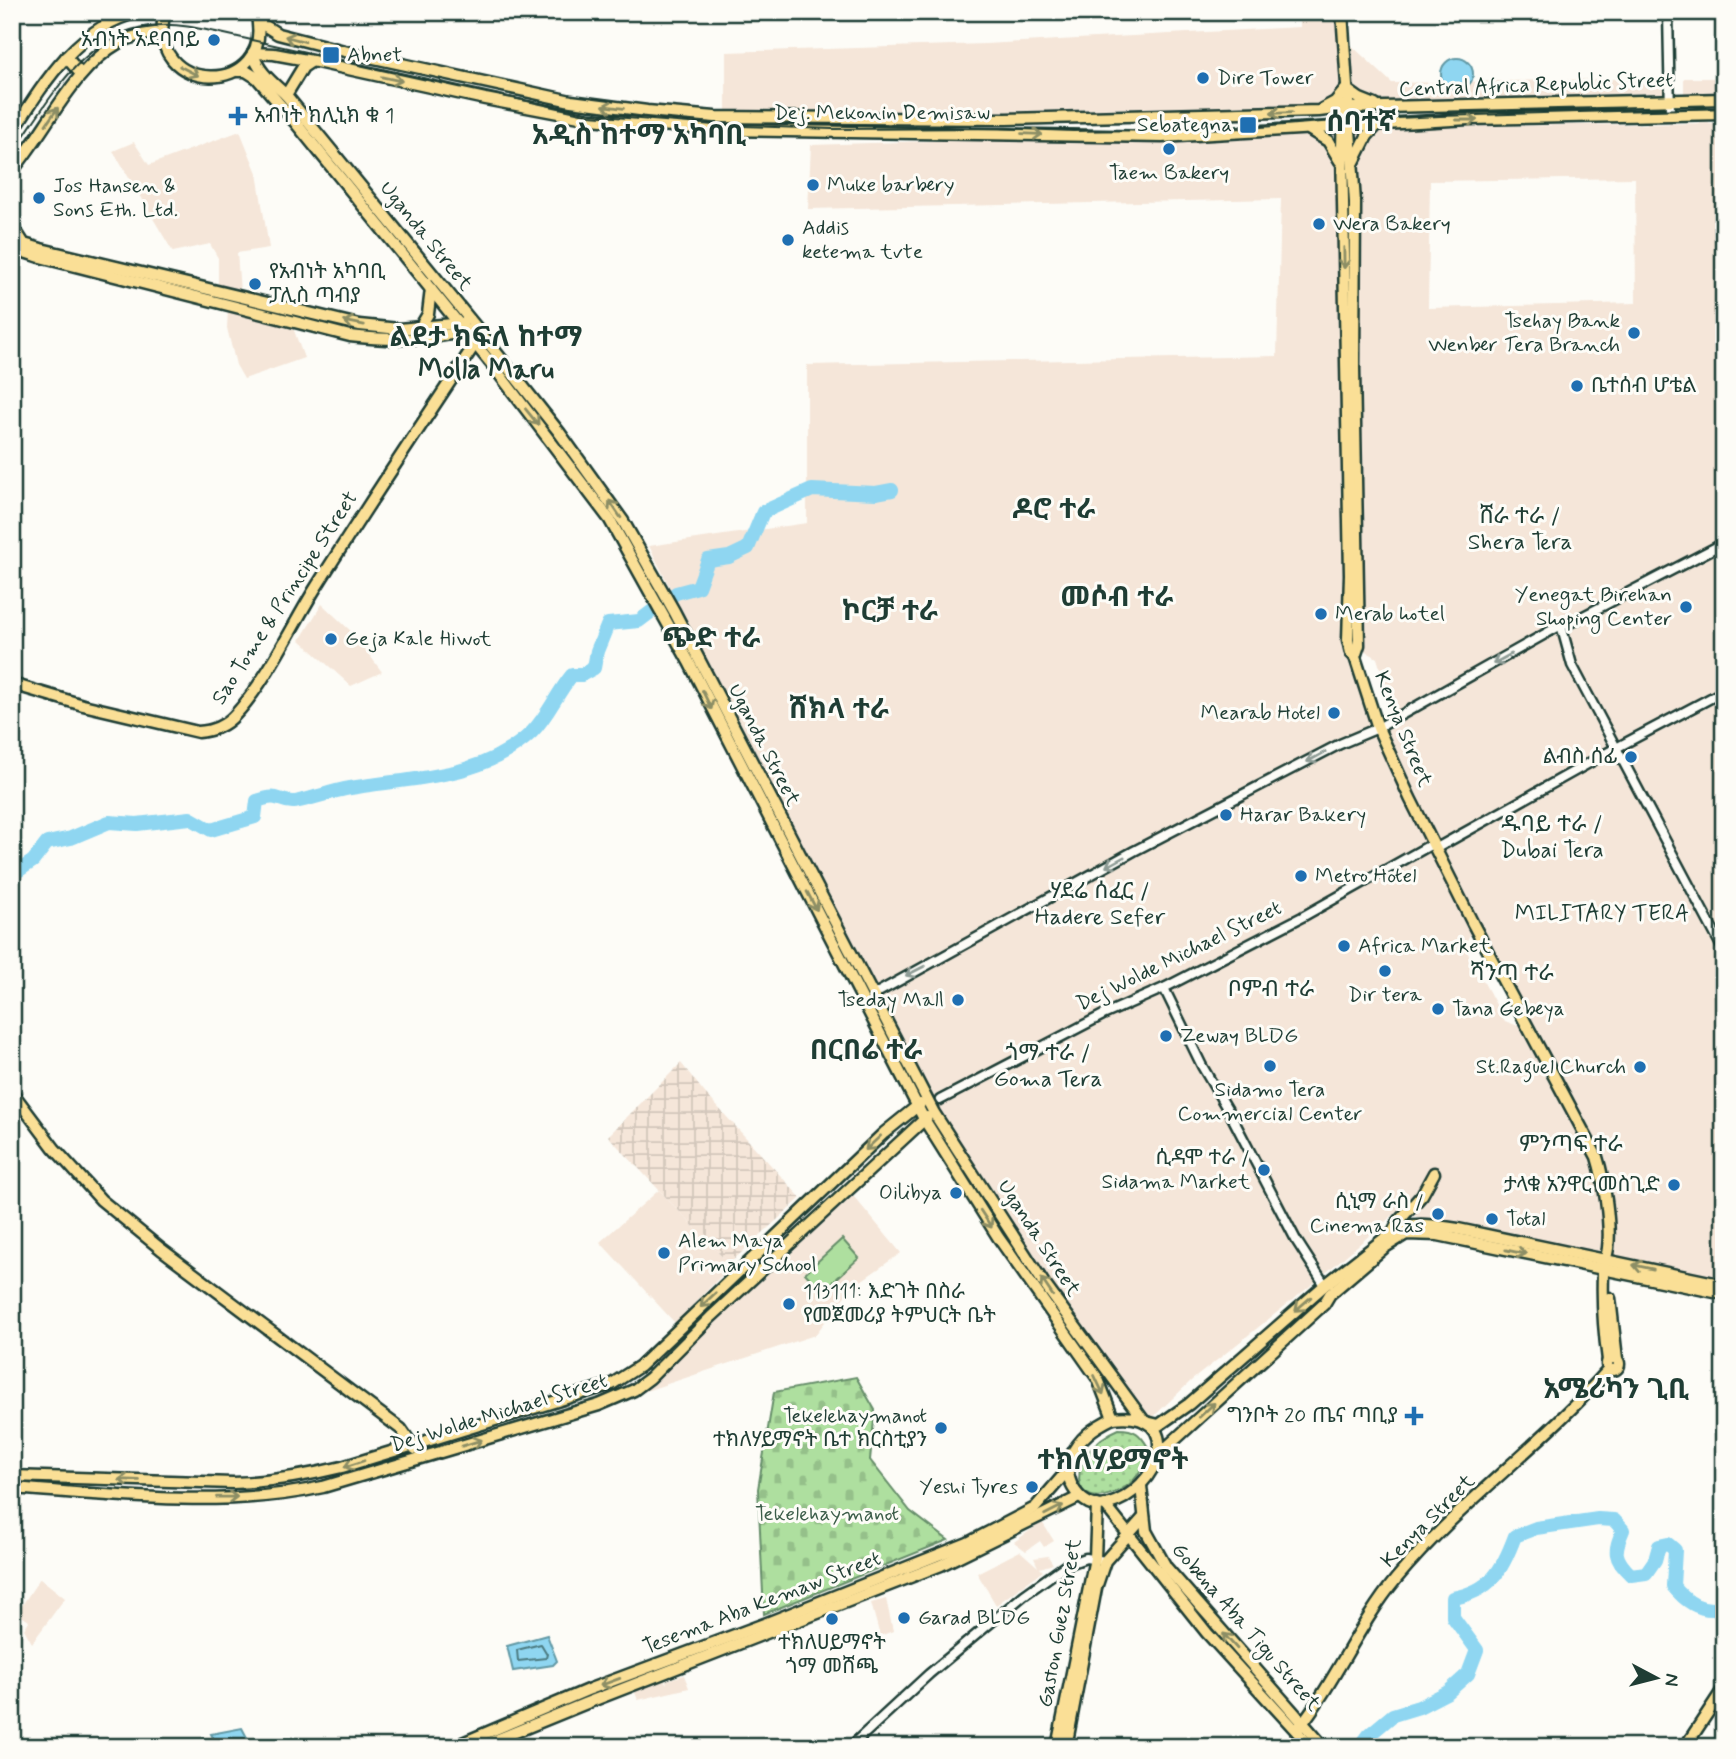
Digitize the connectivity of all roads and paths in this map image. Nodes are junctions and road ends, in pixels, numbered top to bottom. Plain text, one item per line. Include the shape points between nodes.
1 (140, 12) edge
2 (165, 12) edge
3 (1342, 12) edge
4 (1668, 12) edge
5 (126, 14) edge
6 (258, 17) edge
7 (162, 32) junction
8 (253, 52) junction
9 (66, 57) junction
10 (312, 61) junction
11 (237, 71) junction
12 (81, 74) junction
13 (1346, 92) junction
14 (286, 95) junction
15 (1724, 99) edge
16 (1670, 100) junction
17 (1346, 108) junction
18 (1382, 108) junction
19 (1319, 111) junction
20 (1670, 114) junction
21 (1724, 114) edge
22 (1378, 124) junction
23 (1347, 125) junction
24 (1306, 129) junction
25 (12, 133) edge
26 (1348, 165) junction
27 (12, 171) edge
28 (12, 226) edge
29 (12, 248) edge
30 (431, 288) junction
31 (468, 325) junction
32 (419, 329) junction
33 (475, 344) junction
34 (1724, 542) edge
35 (1561, 625) junction
36 (694, 660) junction
37 (12, 684) edge
38 (1724, 691) edge
39 (1378, 728) junction
40 (1615, 748) junction
41 (1434, 847) junction
42 (1724, 951) edge
43 (1164, 988) junction
44 (873, 995) junction
45 (12, 1092) edge
46 (927, 1100) junction
47 (940, 1100) dead end
48 (917, 1107) junction
49 (934, 1113) junction
50 (924, 1119) junction
51 (1434, 1173) dead end
52 (1408, 1230) junction
53 (1394, 1231) junction
54 (1608, 1256) junction
55 (751, 1258) junction
56 (761, 1271) junction
57 (1606, 1271) junction
58 (1325, 1285) junction
59 (1724, 1285) edge
60 (1724, 1294) edge
61 (1113, 1418) junction
62 (1145, 1422) junction
63 (413, 1445) junction
64 (1157, 1456) junction
65 (418, 1459) junction
66 (1068, 1470) junction
67 (12, 1476) edge
68 (1141, 1486) junction
69 (12, 1488) edge
70 (1079, 1497) junction
71 (1101, 1505) junction
72 (1144, 1517) junction
73 (1129, 1536) junction
74 (970, 1548) junction
75 (1100, 1560) junction
76 (1199, 1614) junction
77 (1724, 1688) edge
78 (1300, 1727) junction
79 (1062, 1745) edge
80 (453, 1747) edge
81 (479, 1747) edge
82 (850, 1747) edge
83 (1311, 1747) edge
84 (1324, 1747) edge
85 (1685, 1747) edge

1 - 5 main road
2 - 7 main road
3 - 13 main road, Kenya Street
4 - 16 street
5 - 9 main road via 89,34
6 - 8 main road
19 -> 6 main road, Dej. Mekonin Demisaw via 1006,120 715,117 647,111 571,101 347,52 278,34
7 -> 11 main road via 170,56 189,73 214,78
7 - 12 main road via 120,43
8 - 10 main road, Dej. Mekonin Demisaw
8 - 11 main road
8 - 14 main road, Uganda Street via 262,73
9 - 12 main road
9 - 25 main road
10 - 14 main road via 303,66
10 -> 24 main road, Dej. Mekonin Demisaw via 565,115 676,128 1134,137
11 - 30 main road, Uganda Street via 257,78
27 -> 12 main road
13 - 17 main road, Kenya Street
13 - 18 main road
13 - 19 main road
14 - 31 main road, Uganda Street
15 - 16 main road, Central Africa Republic Street
16 - 18 main road, Central Africa Republic Street
16 - 20 street
17 - 18 main road, Central Africa Republic Street
17 - 19 main road, Dej. Mekonin Demisaw
17 - 23 main road, Kenya Street
20 - 21 main road, Central Africa Republic Street
22 -> 20 main road, Central Africa Republic Street
22 - 23 main road, Central Africa Republic Street
22 - 26 main road
23 - 24 main road, Dej. Mekonin Demisaw
23 - 26 main road, Kenya Street
24 - 26 main road via 1328,141
26 - 39 main road, Kenya Street via 1359,571 1355,657
32 -> 28 main road via 350,323 71,257 24,244
29 - 31 main road via 350,336 413,340
30 - 31 main road, Uganda Street
30 - 32 main road via 428,314
31 - 32 main road
31 - 33 main road, Uganda Street
36 -> 31 main road, Uganda Street via 674,611 623,521
33 -> 36 main road, Uganda Street via 593,494 664,618
33 - 37 main road, Sao Tome & Principe Street via 266,671 224,725 198,732
34 - 35 street
35 -> 39 street
35 - 40 street via 1573,664
36 - 44 main road, Uganda Street
36 -> 48 main road, Uganda Street
38 - 40 street, Dej Wolde Michael Street
39 - 41 main road, Kenya Street
39 -> 44 street via 1134,851
40 - 41 street, Dej Wolde Michael Street
40 - 42 street
41 - 43 street, Dej Wolde Michael Street
41 - 54 main road, Kenya Street via 1597,1157
43 - 47 street, Dej Wolde Michael Street
43 - 58 street via 1296,1240
44 - 46 main road, Uganda Street
45 - 63 main road via 101,1200 401,1429
46 - 48 main road, Dej Wolde Michael Street
46 - 49 main road, Uganda Street
48 - 50 main road, Uganda Street
48 -> 55 main road, Dej Wolde Michael Street
49 - 50 main road, Dej Wolde Michael Street
62 -> 49 main road, Uganda Street via 1045,1285
50 - 56 main road, Dej Wolde Michael Street
50 -> 61 main road, Uganda Street via 998,1237 1098,1379
51 - 53 main road
52 - 53 main road
52 - 54 main road via 1458,1229
52 -> 57 main road
64 -> 52 main road via 1330,1294
53 - 58 main road
54 - 57 main road, Kenya Street
59 -> 54 main road
55 - 56 main road
55 -> 63 main road, Dej Wolde Michael Street via 627,1376 593,1391
65 -> 56 main road, Dej Wolde Michael Street via 599,1405 634,1390
57 - 60 main road
57 - 78 main road, Kenya Street via 1612,1363 1581,1401 1395,1580
58 -> 62 main road via 1189,1404 1159,1425
61 - 62 main road
61 - 66 main road via 1086,1434
62 - 64 main road via 1157,1437
63 - 65 main road
63 -> 67 main road, Dej Wolde Michael Street via 302,1478 268,1482
64 - 68 main road
69 -> 65 main road, Dej Wolde Michael Street via 192,1498 276,1496
66 - 70 main road
66 - 74 main road, Tesema Aba Kemaw Street via 1035,1508
68 - 71 main road
68 - 72 main road, Gobena Aba Tigu Street
70 - 71 main road
74 -> 70 main road, Tesema Aba Kemaw Street
71 - 73 main road, Gobena Aba Tigu Street
71 - 75 main road, Gaston Guez Street
72 - 73 main road, Gaston Guez Street
72 - 76 main road, Gobena Aba Tigu Street via 1155,1550
73 - 75 main road, Gaston Guez Street
73 - 76 main road, Gobena Aba Tigu Street
74 -> 80 main road, Tesema Aba Kemaw Street via 590,1689
74 - 81 main road, Tesema Aba Kemaw Street
75 - 79 main road, Gaston Guez Street
75 - 82 street via 1066,1565 1024,1595
76 - 78 main road, Gobena Aba Tigu Street
77 - 85 main road
78 - 83 main road, Gobena Aba Tigu Street
78 - 84 main road, Gobena Aba Tigu Street

